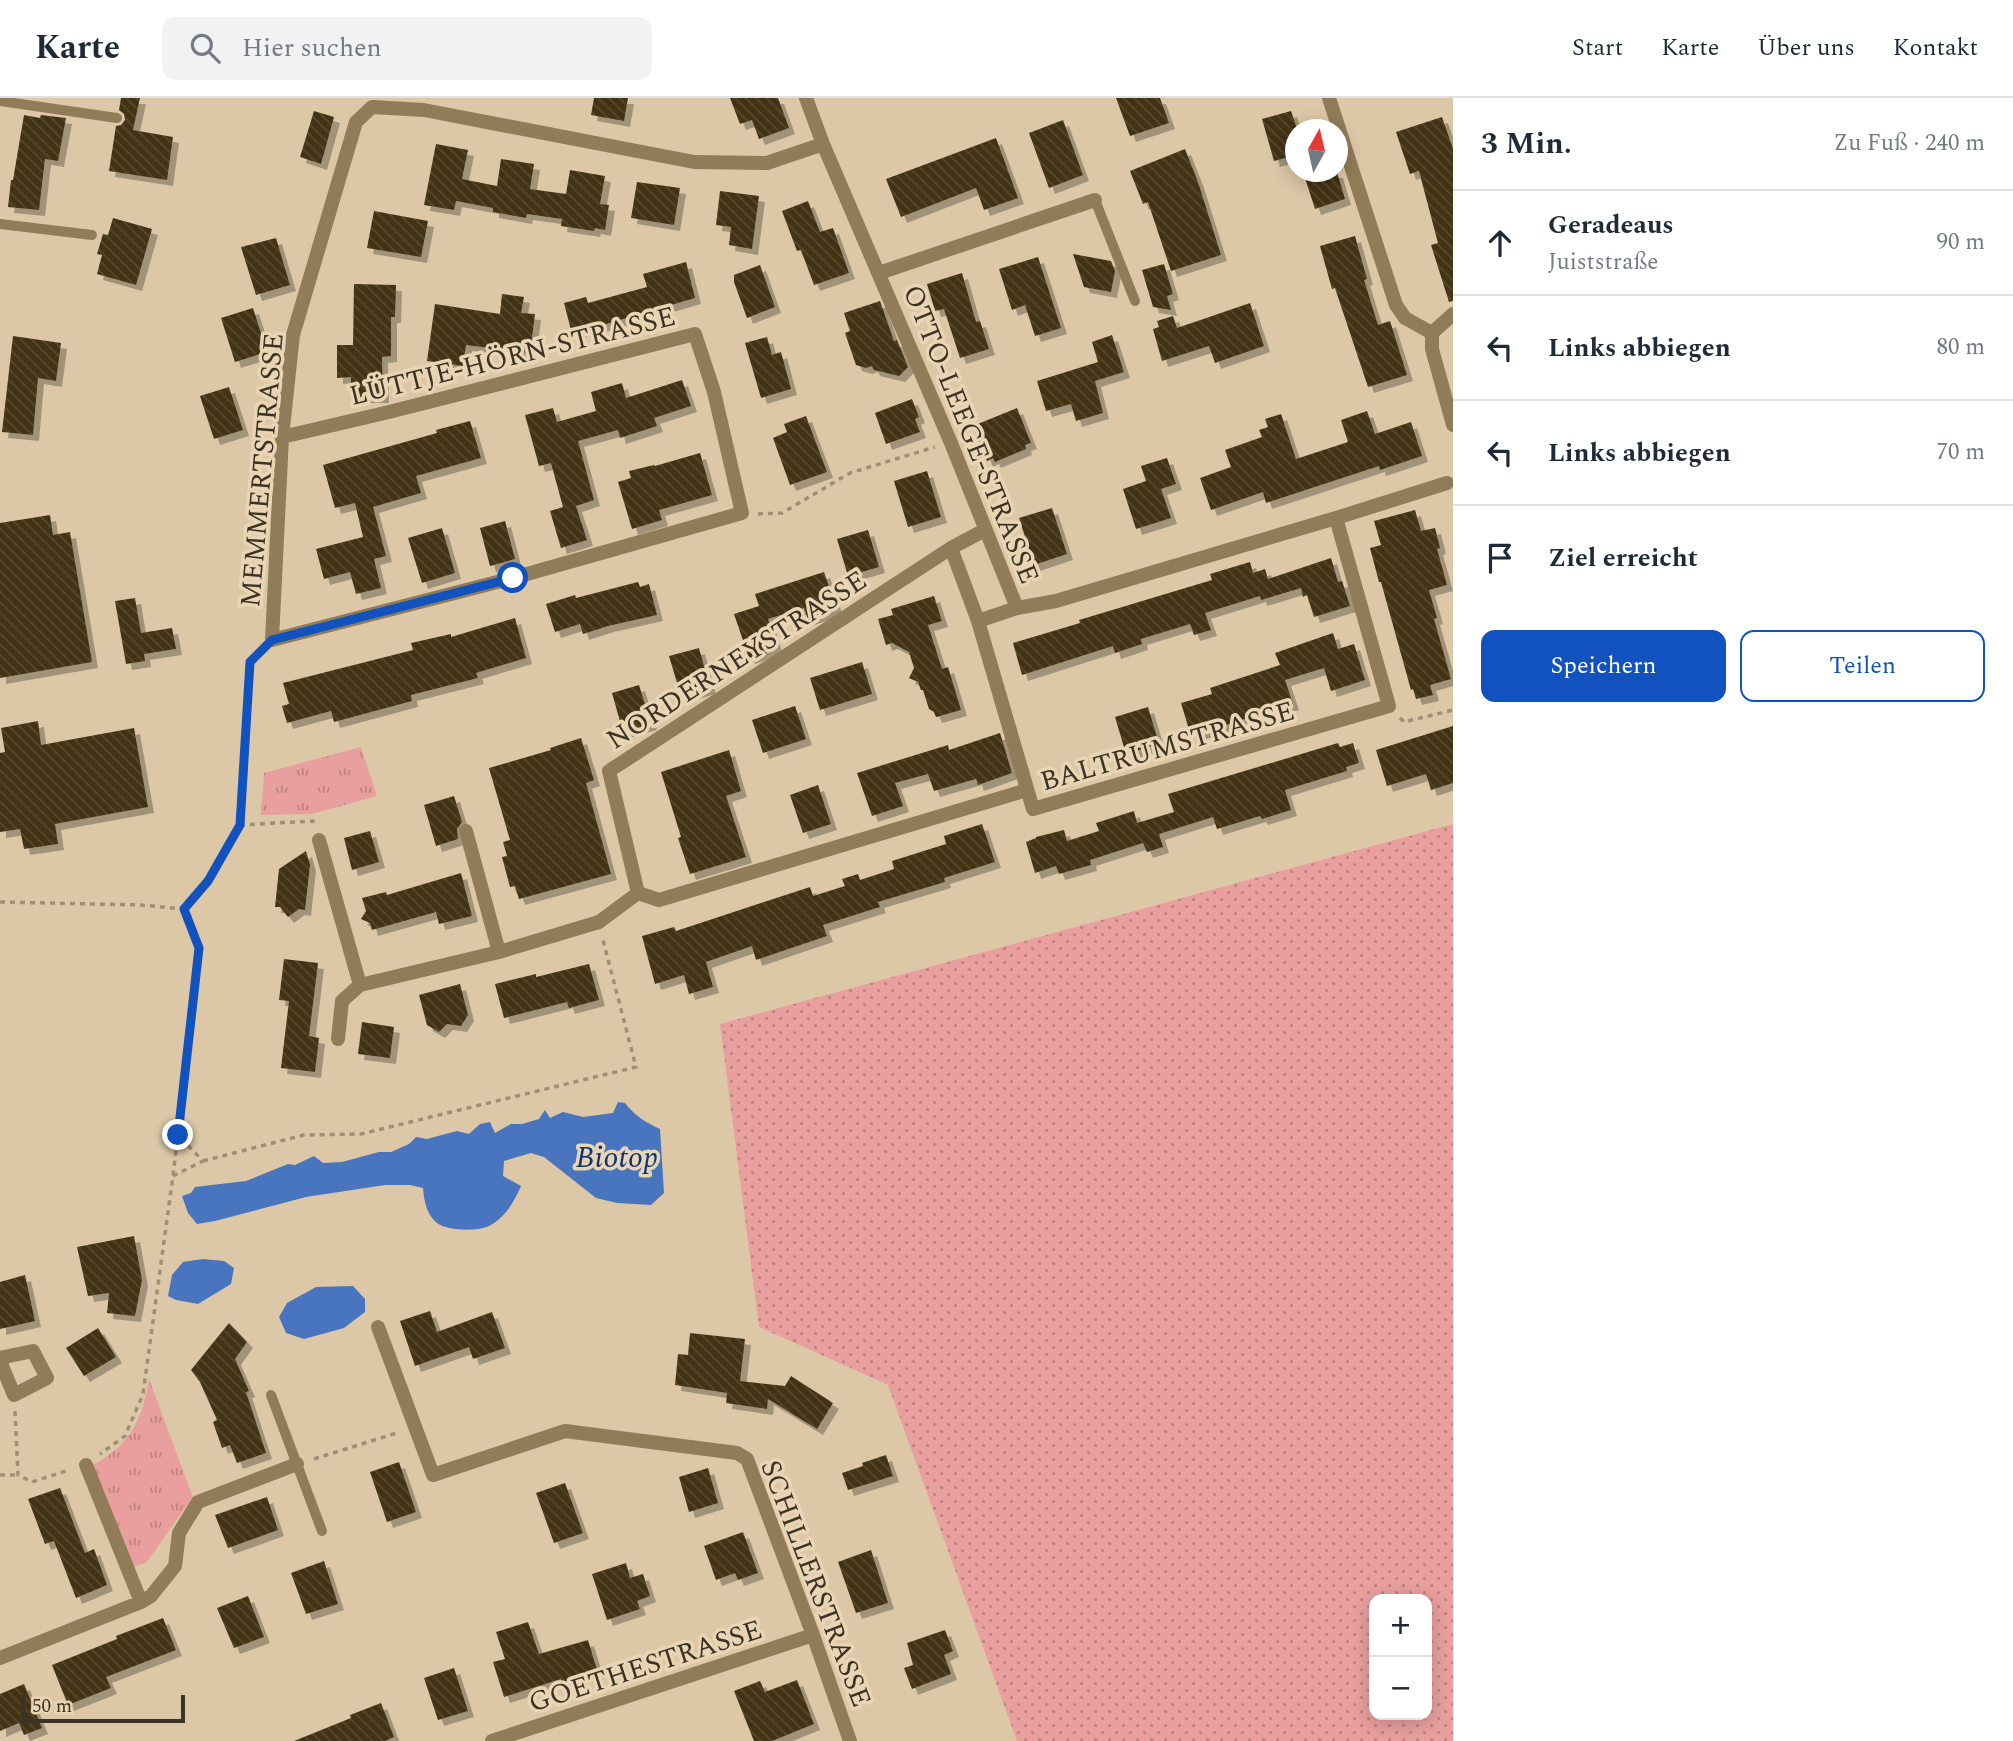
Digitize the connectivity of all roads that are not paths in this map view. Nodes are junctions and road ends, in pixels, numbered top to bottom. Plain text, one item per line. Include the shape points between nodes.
1 (806, 98) edge
2 (1329, 98) edge
3 (0, 101) edge
4 (117, 118) dead end
5 (823, 144) junction
6 (1095, 200) joint
7 (0, 224) edge
8 (92, 235) dead end
9 (879, 273) junction
10 (1135, 301) dead end
11 (1453, 314) edge
12 (1432, 333) junction
13 (1453, 425) edge
14 (282, 437) junction
15 (1451, 482) edge
16 (1336, 518) junction
17 (985, 530) junction
18 (951, 548) junction
19 (1017, 608) junction
20 (978, 621) junction
21 (272, 640) joint
22 (1027, 790) junction
23 (466, 831) dead end
24 (319, 840) road end
25 (638, 893) junction
26 (499, 952) junction
27 (360, 985) junction
28 (338, 1039) dead end
29 (378, 1327) dead end
30 (0, 1360) edge
31 (271, 1395) dead end
32 (297, 1464) junction
33 (86, 1465) road end
34 (322, 1531) dead end
35 (141, 1602) junction
36 (813, 1635) junction
37 (0, 1658) edge
38 (492, 1741) edge
39 (850, 1741) edge

1 - 5 street, OTTO-LEEGE-STRASSE
2 - 12 street via 1396,306 1405,318
3 - 4 lane
5 - 9 street, OTTO-LEEGE-STRASSE
5 - 14 street, MEMMERTSTRASSE via 767,163 694,162 424,110 372,107 356,121 293,335
6 - 9 street
6 - 10 lane
7 - 8 lane
9 - 17 street, OTTO-LEEGE-STRASSE
11 - 12 street
12 - 13 street via 1432,349
14 - 21 street, MEMMERTSTRASSE
14 - 21 street, LÜTTJE-HÖRN-STRASSE via 695,334 714,392 742,513
15 - 16 street, OTTO-LEEGE-STRASSE
16 - 19 street, OTTO-LEEGE-STRASSE via 1055,601
16 - 22 street, BALTRUMSTRASSE via 1389,706 1033,809
17 - 18 street, NORDERNEYSTRASSE
17 - 19 street, OTTO-LEEGE-STRASSE
18 - 20 street, BALTRUMSTRASSE
18 - 25 street, NORDERNEYSTRASSE via 609,771
19 - 20 street
20 - 22 street, BALTRUMSTRASSE
22 - 25 street via 659,900
23 - 26 street
24 - 27 street
25 - 26 street via 599,922
26 - 27 street
27 - 28 street via 342,1001
29 - 36 street, SCHILLERSTRASSE via 433,1475 565,1431 737,1453 747,1459
30 - 30 street via 14,1395 47,1378 33,1351
31 - 32 lane
32 - 34 lane
32 - 35 street via 198,1502 179,1533 175,1566
33 - 35 street
35 - 37 street
36 - 38 street, GOETHESTRASSE
36 - 39 street, SCHILLERSTRASSE

